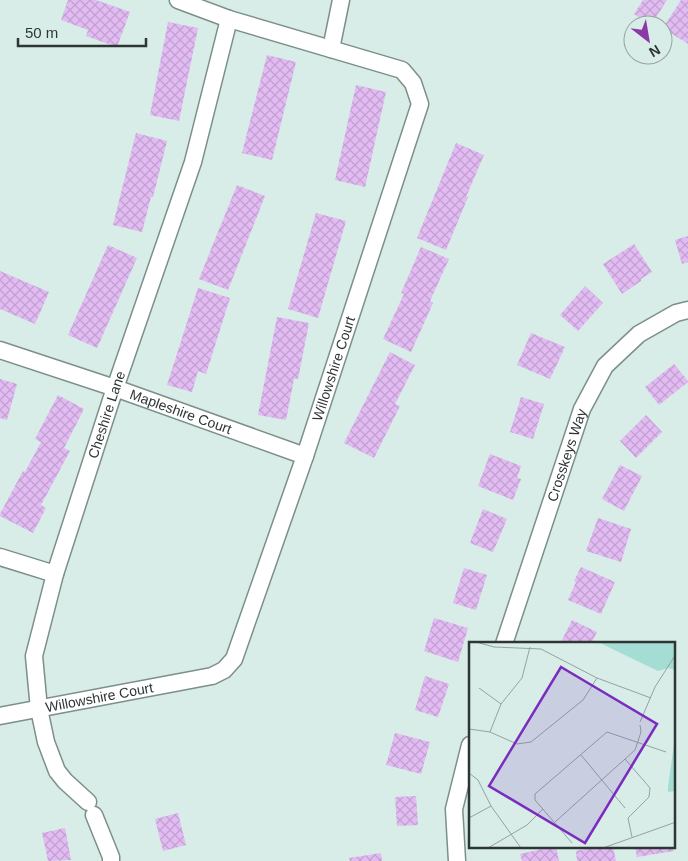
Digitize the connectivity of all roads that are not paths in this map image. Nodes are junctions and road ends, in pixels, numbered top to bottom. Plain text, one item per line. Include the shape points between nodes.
1 (178, 0) edge
2 (341, 0) edge
3 (229, 19) junction
4 (331, 49) junction
5 (688, 310) edge
6 (0, 350) edge
7 (115, 388) junction
8 (305, 456) junction
9 (0, 556) edge
10 (55, 574) junction
11 (505, 642) edge
12 (39, 709) junction
13 (0, 716) edge
14 (469, 748) edge
15 (110, 861) edge
16 (457, 861) edge

1 - 3 street, Willowshire Court
2 - 4 street
3 - 4 street, Willowshire Court
3 - 7 street, Cheshire Lane via 194,162
4 - 8 street, Willowshire Court via 402,70 413,83 420,104
5 - 11 street, Crosskeys Way via 676,313 639,334 605,366 582,409
6 - 7 street, Mapleshire Court
7 - 8 street, Mapleshire Court
7 - 10 street, Cheshire Lane
8 - 12 street, Willowshire Court via 234,659 224,670 212,676
9 - 10 street
10 - 12 street, Cheshire Lane via 34,656
12 - 13 street, Willowshire Court
12 - 15 street, Cheshire Lane via 57,771 91,809
14 - 16 street via 454,808

